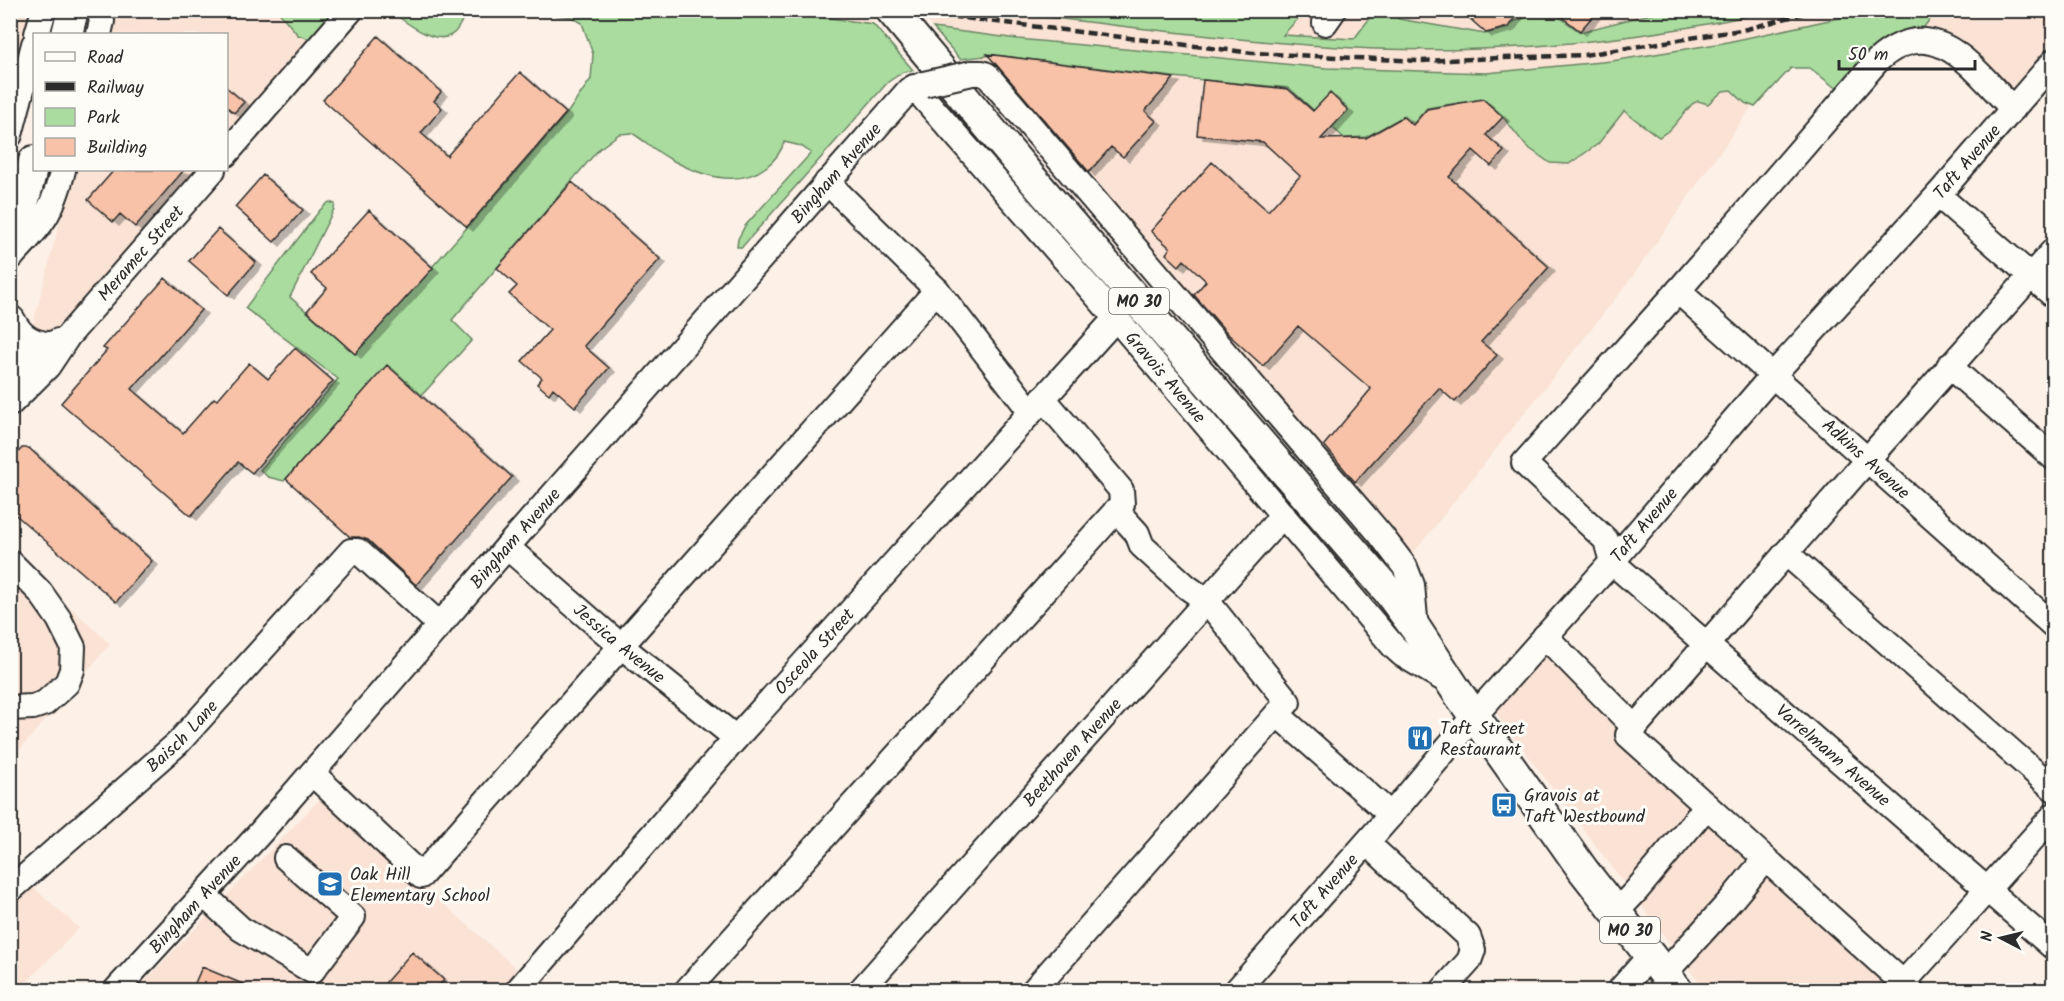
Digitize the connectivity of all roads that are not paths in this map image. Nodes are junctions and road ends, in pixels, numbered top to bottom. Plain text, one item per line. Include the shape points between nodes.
1 (44, 10) edge
2 (73, 10) edge
3 (99, 10) edge
4 (351, 10) edge
5 (891, 10) edge
6 (37, 33) edge
7 (67, 33) edge
8 (99, 33) edge
9 (33, 48) edge
10 (2054, 61) edge
11 (919, 86) junction
12 (2013, 109) junction
13 (10, 135) edge
14 (228, 152) edge
15 (33, 165) edge
16 (63, 171) edge
17 (212, 171) edge
18 (827, 182) junction
19 (1938, 195) junction
20 (2054, 250) edge
21 (10, 256) edge
22 (2031, 277) junction
23 (937, 291) junction
24 (1678, 291) junction
25 (2054, 296) edge
26 (1116, 318) junction
27 (10, 321) edge
28 (57, 341) junction
29 (1949, 366) junction
30 (10, 374) edge
31 (1772, 376) junction
32 (10, 404) edge
33 (1037, 405) junction
34 (2054, 458) edge
35 (1867, 460) junction
36 (1116, 510) junction
37 (1283, 515) junction
38 (507, 547) junction
39 (1786, 553) junction
40 (10, 562) edge
41 (1612, 562) junction
42 (1207, 601) junction
43 (440, 625) junction
44 (2054, 626) edge
45 (1416, 628) junction
46 (1545, 636) junction
47 (1705, 645) junction
48 (621, 646) junction
49 (1451, 683) junction
50 (10, 708) edge
51 (1277, 714) junction
52 (1474, 716) junction
53 (1635, 728) junction
54 (735, 738) junction
55 (312, 773) junction
56 (2054, 789) edge
57 (1707, 806) junction
58 (1391, 815) junction
59 (2054, 815) edge
60 (1367, 843) junction
61 (286, 858) dead end
62 (1765, 859) junction
63 (1987, 889) junction
64 (10, 890) edge
65 (204, 895) junction
66 (1616, 912) junction
67 (2054, 948) edge
68 (1663, 973) edge
69 (1904, 988) edge
70 (116, 990) edge
71 (518, 990) edge
72 (687, 990) edge
73 (861, 990) edge
74 (1034, 990) edge
75 (1237, 990) edge
76 (1443, 990) edge
77 (1620, 990) edge

1 - 6 street
2 - 7 main road
3 - 8 street
4 - 14 street
5 - 45 main road, Gravois Avenue / MO 30
9 - 13 street
10 - 12 street, Taft Avenue
11 - 18 street, Bingham Avenue
11 - 26 street, Gravois Avenue
11 - 45 street, Gravois Avenue, bridge via 972,73 987,75 1380,534 1405,567 1412,585
12 - 19 street, Taft Avenue
12 - 24 street via 1962,57 1941,44 1911,40 1890,49
15 - 21 main road
16 - 21 street via 47,216
17 - 28 street, Meramec Street
18 - 23 street
18 - 38 street, Bingham Avenue
19 - 22 street
19 - 31 street, Taft Avenue
20 - 22 street
22 - 25 street
22 - 29 street
23 - 33 street
23 - 48 street
24 - 31 street, Adkins Avenue
24 - 41 street via 1524,463 1606,540
26 - 33 street, Osceola Street
26 - 37 street, Gravois Avenue
27 - 28 main road via 27,342
28 - 30 street, Meramec Street
28 - 32 street, Meramec Street via 48,366
29 - 34 street
29 - 35 street
31 - 35 street, Adkins Avenue
31 - 41 street, Taft Avenue
33 - 36 street via 1121,490 1122,504
33 - 54 street, Osceola Street
35 - 39 street
35 - 44 street, Adkins Avenue
36 - 42 street via 1137,533 1142,546
36 - 72 street
37 - 42 street, Beethoven Avenue
37 - 49 street, Gravois Avenue via 1394,647
38 - 43 street, Bingham Avenue
38 - 48 street, Jessica Avenue
39 - 47 street
39 - 56 street
40 - 50 street via 40,592 73,647 67,683 45,703
41 - 46 street, Taft Avenue
41 - 47 street, Varrelmann Avenue
42 - 51 street via 1288,702
42 - 73 street, Beethoven Avenue
43 - 55 street, Bingham Avenue
43 - 64 street, Baisch Lane via 358,551 351,551 178,743
45 - 49 main road, Gravois Avenue / MO 30
46 - 52 street, Taft Avenue
46 - 53 street
47 - 53 street
47 - 63 street, Varrelmann Avenue
48 - 54 street, Jessica Avenue
48 - 55 street via 421,876
49 - 52 main road, Gravois Avenue / MO 30
51 - 58 street
51 - 74 street
52 - 58 street, Taft Avenue
52 - 66 main road, Gravois Avenue / MO 30
53 - 57 street via 1628,735
54 - 71 street, Osceola Street
55 - 65 street, Bingham Avenue
57 - 62 street
57 - 66 street
58 - 60 street, Taft Avenue
59 - 63 street
60 - 75 street, Taft Avenue
60 - 76 street via 1468,936 1473,950 1469,961
61 - 65 street via 353,917 312,971 241,929
62 - 68 street
62 - 69 street
63 - 67 street, Varrelmann Avenue
63 - 69 street
65 - 70 street, Bingham Avenue
66 - 68 main road, Gravois Avenue / MO 30
68 - 77 street

